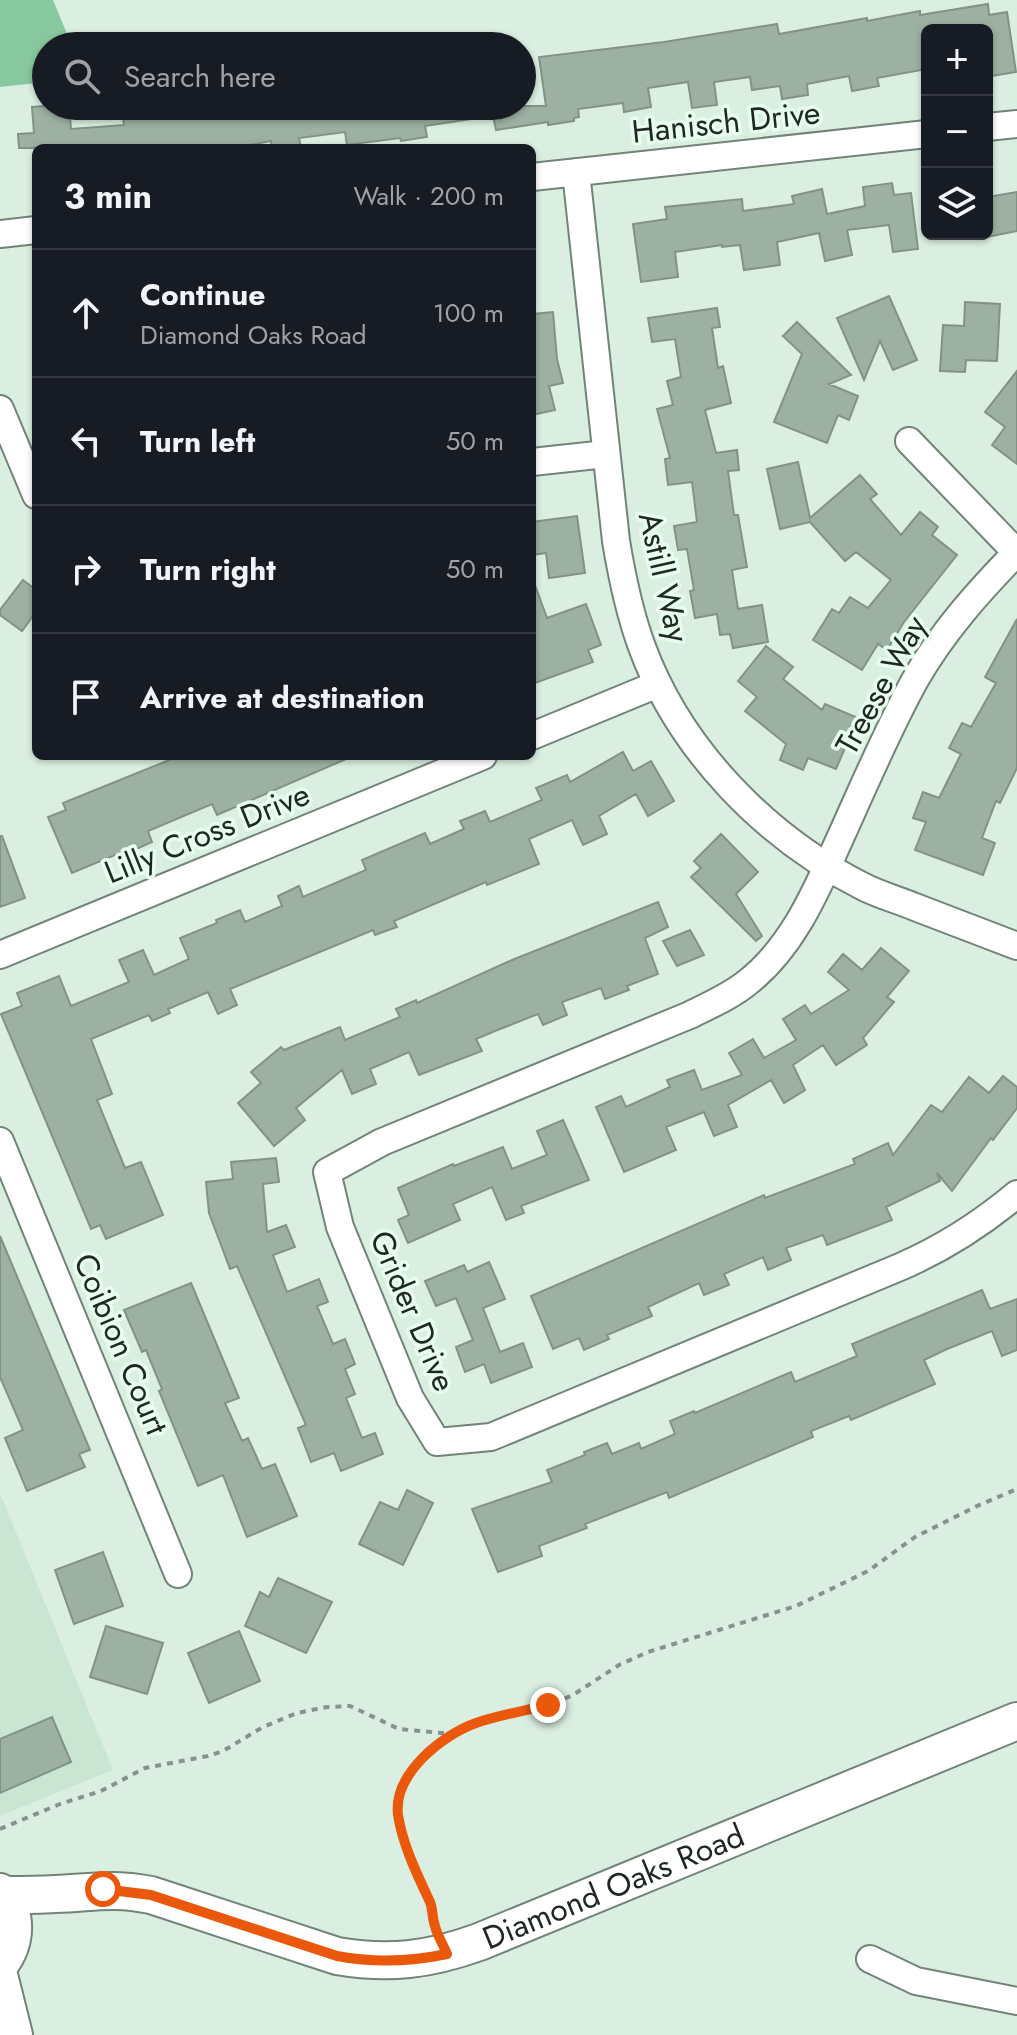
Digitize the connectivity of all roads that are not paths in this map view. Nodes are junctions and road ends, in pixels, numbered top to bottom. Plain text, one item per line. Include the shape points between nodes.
1 (1017, 124) edge
2 (993, 126) edge
3 (921, 135) edge
4 (576, 172) junction
5 (536, 177) edge
6 (32, 230) edge
7 (0, 234) edge
8 (0, 409) edge
9 (909, 441) dead end
10 (606, 454) junction
11 (536, 462) edge
12 (32, 485) edge
13 (1017, 552) edge
14 (658, 684) junction
15 (536, 734) edge
16 (473, 760) edge
17 (827, 866) junction
18 (1017, 946) edge
19 (0, 955) edge
20 (0, 1141) edge
21 (1017, 1194) edge
22 (178, 1574) dead end
23 (1017, 1721) edge
24 (6, 1904) edge
25 (870, 1959) dead end
26 (0, 1964) edge
27 (0, 1979) edge
28 (1017, 2001) edge
29 (14, 2035) edge

1 - 2 street
3 - 4 street, Hanisch Drive
4 - 5 street, Hanisch Drive
4 - 10 street, Astill Way
6 - 7 street
8 - 12 street
9 - 13 street
10 - 11 street
10 - 14 street, Astill Way via 623,582
13 - 17 street, Treese Way via 946,633 916,680
14 - 15 street
14 - 17 street, Astill Way via 678,720 733,789 771,826
16 - 19 street, Lilly Cross Drive
17 - 18 street, Astill Way via 866,888
17 - 21 street, Grider Drive via 775,955 725,997 382,1142 327,1172 340,1227 410,1398 437,1442 491,1437 942,1249
20 - 22 street, Coibion Court
23 - 24 street, Diamond Oaks Road via 447,1954 414,1961 357,1959 312,1949 151,1895 103,1889
24 - 26 street via 12,1941
25 - 28 street via 916,1981
27 - 29 street

